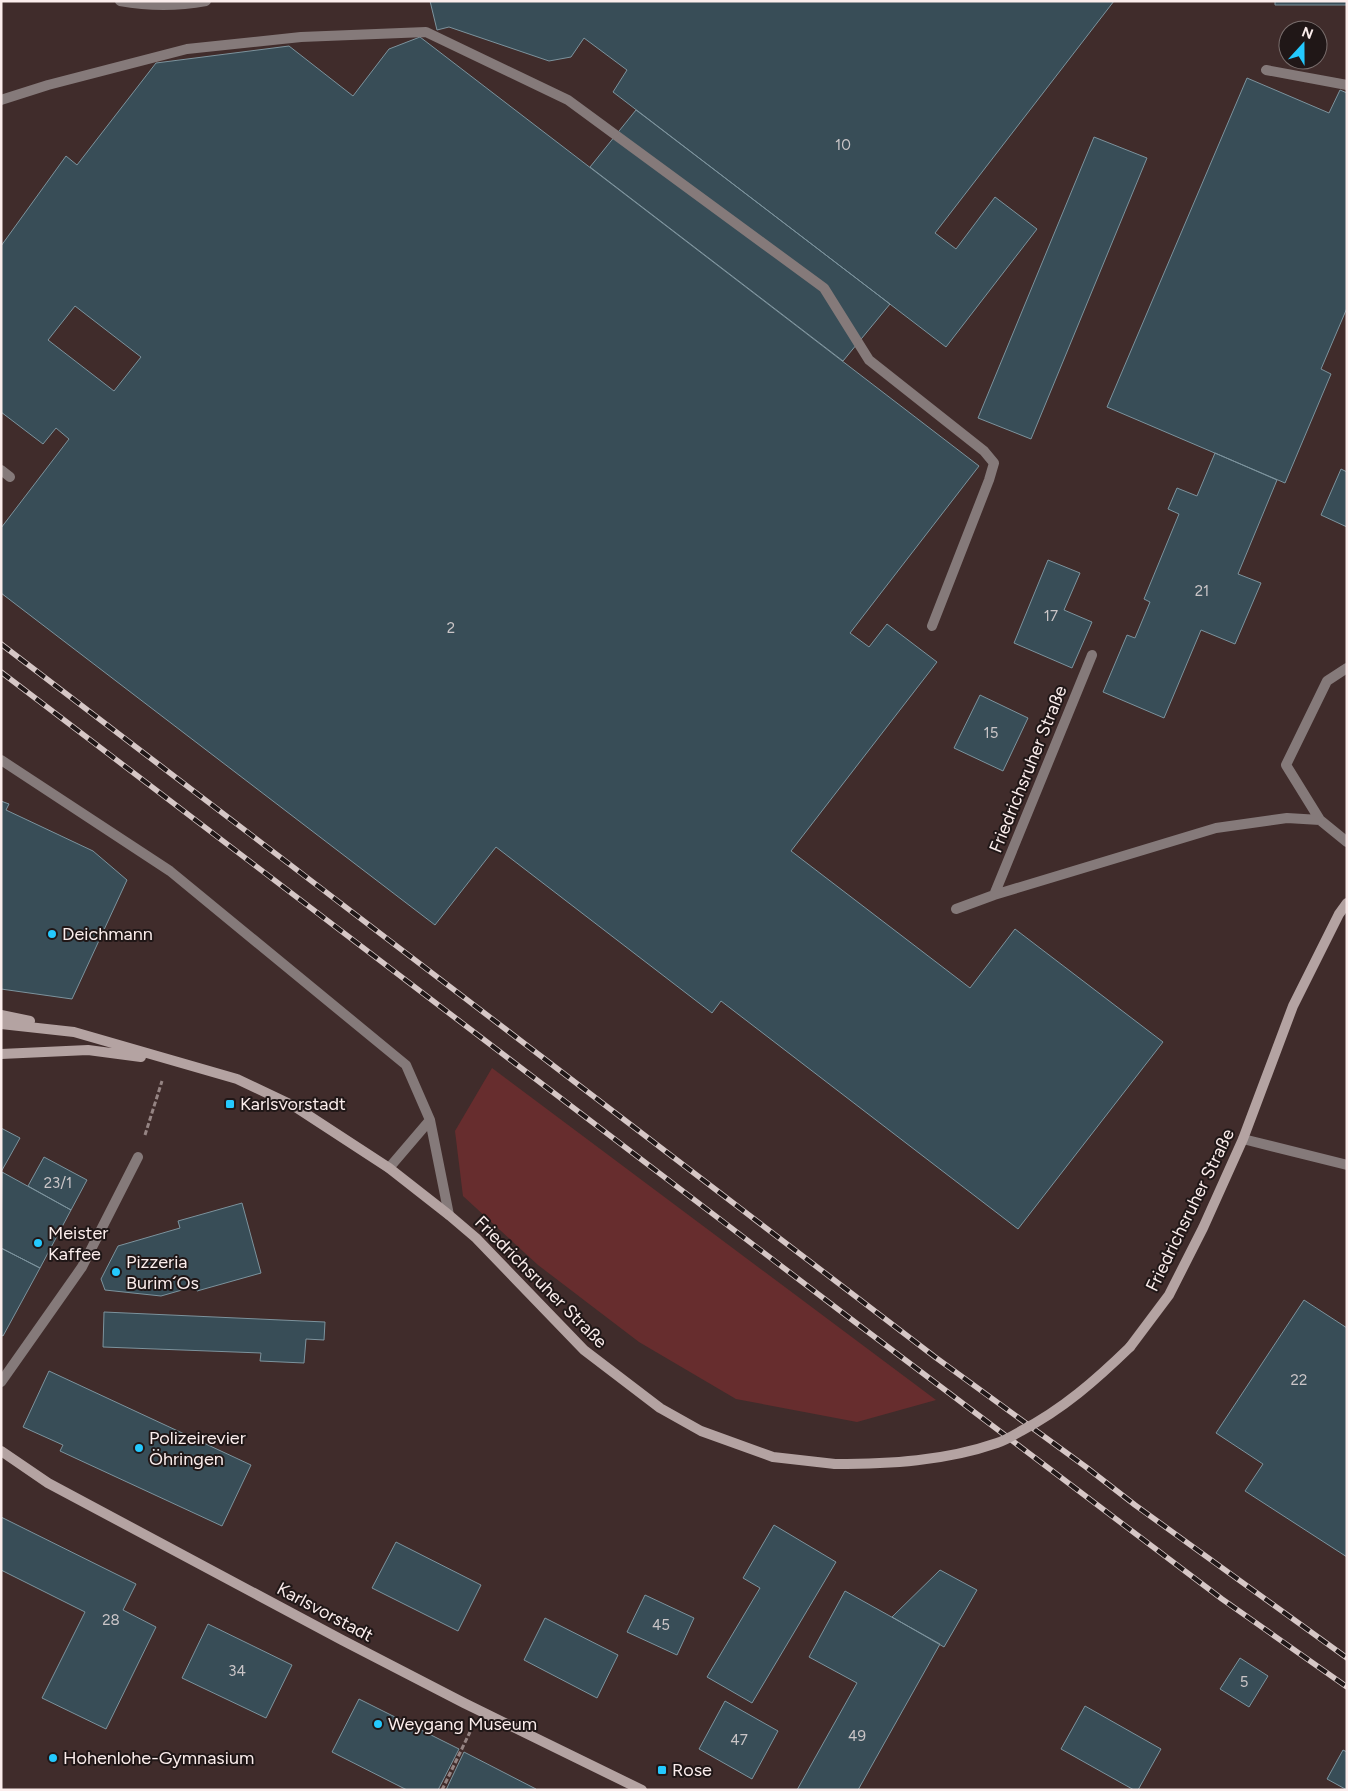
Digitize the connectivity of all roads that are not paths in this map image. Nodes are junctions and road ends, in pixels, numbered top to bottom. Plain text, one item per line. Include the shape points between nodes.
1 (120, 1) edge
2 (206, 1) edge
3 (1266, 70) dead end
4 (1347, 85) edge
5 (1, 100) edge
6 (932, 626) dead end
7 (1092, 655) dead end
8 (1347, 668) edge
9 (1, 760) edge
10 (1320, 820) junction
11 (1347, 842) edge
12 (994, 895) junction
13 (1347, 903) edge
14 (956, 909) dead end
15 (1, 1015) edge
16 (1, 1024) edge
17 (74, 1032) junction
18 (1, 1054) edge
19 (169, 1061) junction
20 (430, 1120) junction
21 (1243, 1139) junction
22 (138, 1157) road end
23 (1347, 1165) edge
24 (390, 1168) junction
25 (449, 1215) junction
26 (1, 1382) edge
27 (1, 1451) edge
28 (642, 1790) edge

1 - 2 street via 193,4
3 - 4 street
5 - 6 street via 187,48 301,37 426,32 568,100 824,288 869,360 984,451 994,463
7 - 12 street, Friedrichsruher Straße
8 - 10 street via 1327,681 1286,765
9 - 20 street via 170,872 406,1065
10 - 11 street
10 - 12 street via 1287,818 1216,828
12 - 14 street
13 - 21 main road, Friedrichsruher Straße via 1293,1006
15 - 17 main road
16 - 17 main road, Friedrichsruher Straße
17 - 19 main road, Friedrichsruher Straße
18 - 19 main road, Friedrichsruher Straße via 88,1050
19 - 24 main road, Friedrichsruher Straße via 237,1079 294,1106
20 - 24 street
20 - 25 street
21 - 23 street
21 - 25 main road, Friedrichsruher Straße, bridge via 1169,1295 1130,1348 1092,1384 1050,1415 998,1442 942,1457 886,1464 836,1464 773,1457 701,1432 660,1408 584,1350 476,1238
22 - 26 street via 82,1267
24 - 25 main road, Friedrichsruher Straße
27 - 28 main road, Karlsvorstadt via 48,1483 342,1640

